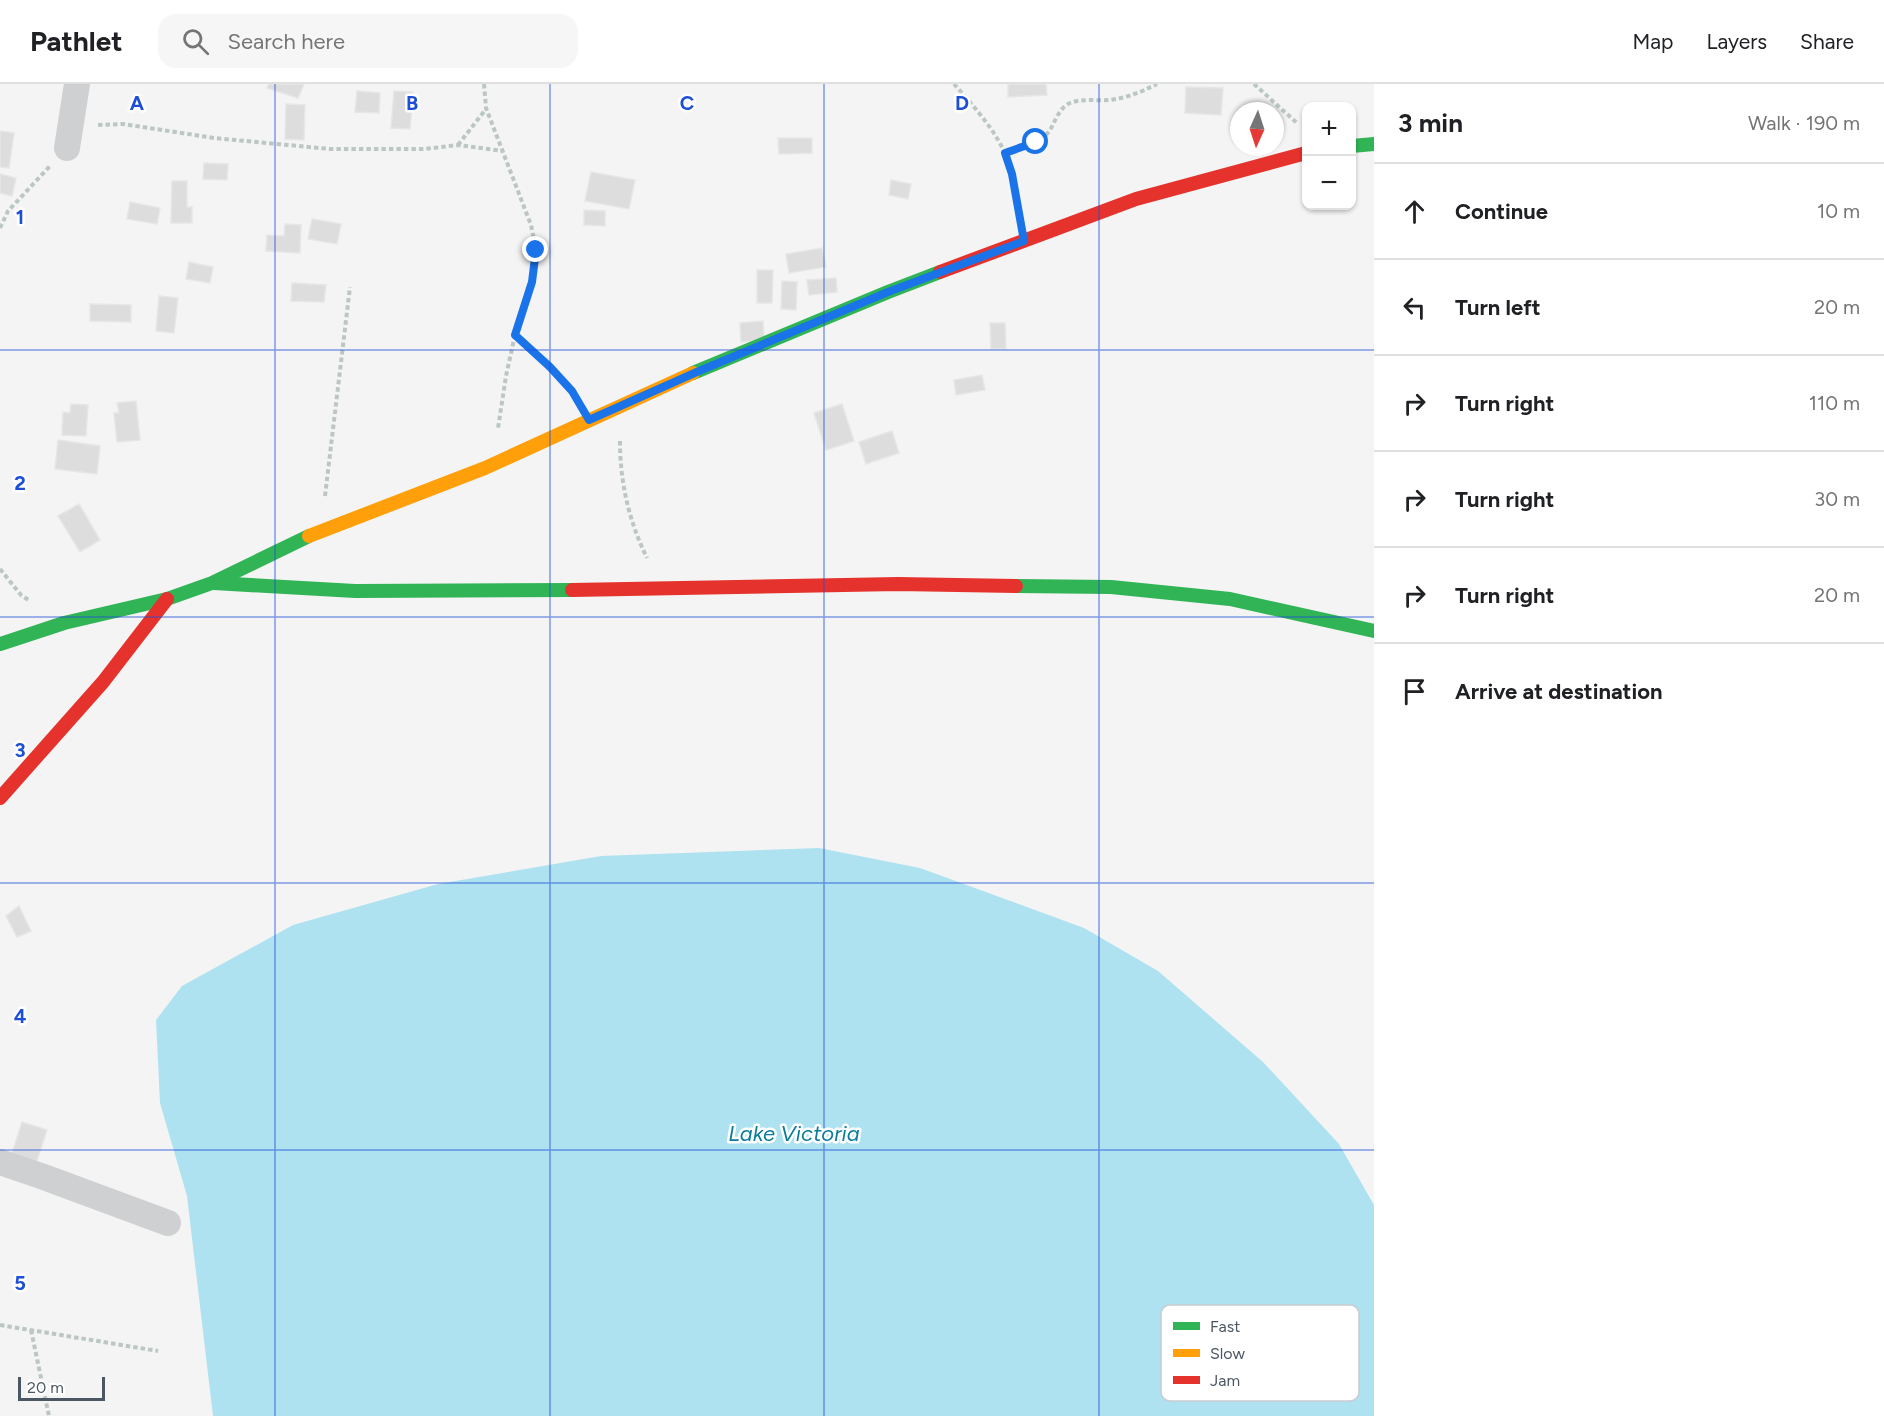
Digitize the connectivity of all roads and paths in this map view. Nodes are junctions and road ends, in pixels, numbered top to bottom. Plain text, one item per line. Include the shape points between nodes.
1 (77, 84) edge
2 (484, 84) edge
3 (954, 84) edge
4 (1156, 84) edge
5 (1254, 84) edge
6 (486, 108) junction
7 (1299, 125) dead end
8 (1374, 144) edge
9 (458, 145) junction
10 (1356, 146) edge
11 (67, 148) junction
12 (503, 151) junction
13 (1005, 153) junction
14 (1302, 154) edge
15 (0, 228) edge
16 (1024, 241) junction
17 (350, 287) dead end
18 (515, 335) junction
19 (620, 407) junction
20 (589, 420) junction
21 (485, 468) junction
22 (318, 532) junction
23 (0, 568) edge
24 (212, 583) junction
25 (664, 588) junction
26 (167, 599) junction
27 (64, 624) junction
28 (1374, 630) edge
29 (0, 644) edge
30 (0, 798) edge
31 (0, 1162) edge
32 (168, 1223) dead end
33 (0, 1325) edge
34 (31, 1330) junction
35 (158, 1351) dead end
36 (50, 1416) edge

1 - 11 street
2 - 6 path
3 - 13 path via 977,109
4 - 13 path via 1136,95 1068,104 1044,137
5 - 7 path
6 - 9 path
6 - 12 path
8 - 10 street
9 - 11 path via 330,149 214,138 123,123 83,131
9 - 12 path
11 - 15 path via 8,211
12 - 18 path via 531,225 536,250 532,282
13 - 16 path
14 - 16 street via 1136,199
16 - 19 street via 888,292
17 - 22 path
18 - 20 path via 572,391
18 - 21 path via 498,428
19 - 20 street
19 - 25 path via 623,490 632,523
20 - 21 street
21 - 22 street
22 - 24 street
23 - 27 path via 21,595
24 - 25 street via 355,591
24 - 26 street
25 - 28 street via 1111,586 1230,599
26 - 27 street
26 - 30 street via 103,682
27 - 29 street
31 - 32 street
33 - 34 path
34 - 35 path
34 - 36 path

